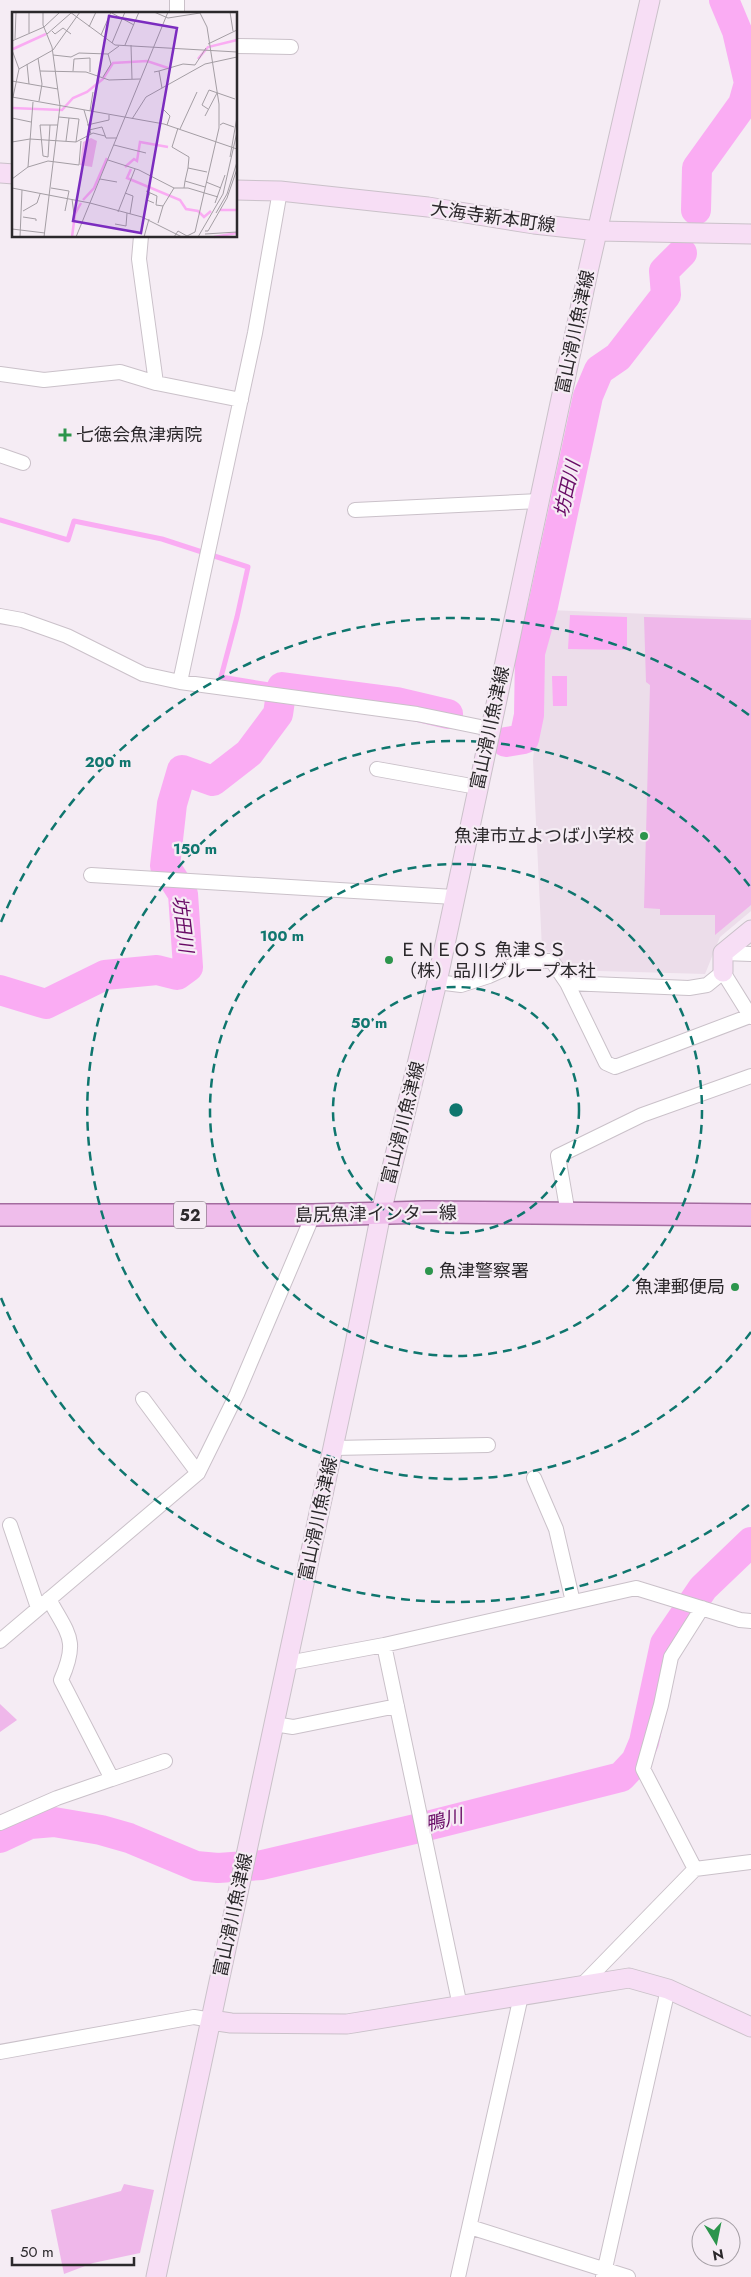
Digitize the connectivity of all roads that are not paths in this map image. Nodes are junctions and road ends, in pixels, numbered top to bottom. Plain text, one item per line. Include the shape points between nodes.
1 (650, 0) edge
2 (238, 46) edge
3 (291, 47) dead end
4 (238, 190) edge
5 (280, 191) junction
6 (598, 231) junction
7 (751, 234) edge
8 (141, 238) edge
9 (0, 374) edge
10 (156, 383) junction
11 (241, 400) junction
12 (0, 456) edge
13 (23, 463) dead end
14 (539, 501) junction
15 (355, 510) dead end
16 (0, 616) edge
17 (180, 682) junction
18 (490, 729) junction
19 (378, 770) dead end
20 (477, 787) junction
21 (91, 875) dead end
22 (454, 897) junction
23 (751, 930) edge
24 (723, 953) junction
25 (751, 954) edge
26 (723, 972) junction
27 (437, 982) junction
28 (567, 983) junction
29 (750, 1017) edge
30 (751, 1076) edge
31 (381, 1213) junction
32 (568, 1214) junction
33 (0, 1215) edge
34 (313, 1215) junction
35 (751, 1215) edge
36 (143, 1399) dead end
37 (488, 1445) dead end
38 (333, 1448) junction
39 (198, 1473) junction
40 (534, 1478) dead end
41 (10, 1525) dead end
42 (49, 1599) junction
43 (573, 1602) junction
44 (38, 1608) junction
45 (702, 1608) junction
46 (751, 1622) edge
47 (0, 1640) edge
48 (384, 1645) junction
49 (288, 1663) junction
50 (397, 1706) junction
51 (274, 1724) junction
52 (165, 1761) dead end
53 (112, 1778) junction
54 (0, 1823) edge
55 (751, 1862) edge
56 (695, 1869) junction
57 (581, 1986) junction
58 (668, 1989) junction
59 (521, 1996) junction
60 (460, 2006) junction
61 (211, 2020) junction
62 (751, 2027) edge
63 (0, 2052) edge
64 (470, 2227) junction
65 (604, 2273) edge
66 (156, 2277) edge
67 (458, 2277) edge
68 (628, 2277) edge

1 - 6 main road, 富山滑川魚津線
2 - 3 street
4 - 5 main road, 大海寺新本町線
5 - 6 main road, 大海寺新本町線 via 428,207
5 - 11 street
6 - 7 main road, 大海寺新本町線
6 - 14 main road, 富山滑川魚津線
8 - 10 street via 139,259
9 - 10 street via 44,380 120,372
10 - 11 street
11 - 17 street
12 - 13 street
14 - 15 street
14 - 18 main road, 富山滑川魚津線
16 - 17 street via 67,636 143,674
17 - 18 street via 417,714
18 - 20 main road, 富山滑川魚津線
19 - 20 street
20 - 22 main road, 富山滑川魚津線
21 - 22 street
22 - 27 main road, 富山滑川魚津線
23 - 24 main road
24 - 25 street
24 - 26 main road
26 - 28 street via 707,985 689,988
26 - 29 street
27 - 28 street via 461,985 522,961 552,961
27 - 31 main road, 富山滑川魚津線
28 - 29 street via 606,1063 616,1067
30 - 32 street via 642,1115 558,1156
31 - 32 main road, 島尻魚津インター線 / 52
31 - 34 main road, 島尻魚津インター線 / 52
31 - 38 main road, 富山滑川魚津線
32 - 35 main road, 島尻魚津インター線 / 52
33 - 34 main road, 島尻魚津インター線 / 52
34 - 39 street via 237,1394
36 - 39 street
37 - 38 street
38 - 49 main road, 富山滑川魚津線
39 - 42 street
40 - 43 street via 556,1529
41 - 44 street
42 - 44 street
42 - 53 street via 71,1640 69,1661 61,1680
43 - 45 street via 636,1588
43 - 48 street
44 - 47 street
45 - 46 street
45 - 56 street via 671,1657 643,1769
48 - 49 street
48 - 50 street
49 - 51 main road, 富山滑川魚津線
50 - 51 street via 293,1726
50 - 60 street
51 - 61 main road, 富山滑川魚津線
52 - 53 street
53 - 54 street
55 - 56 street
56 - 57 street
57 - 58 main road via 629,1978
57 - 59 main road
58 - 62 main road
58 - 65 street
59 - 60 main road
59 - 64 street
60 - 61 main road via 347,2024 231,2024
61 - 63 street via 194,2017
61 - 66 main road, 富山滑川魚津線
64 - 65 street
64 - 67 street
65 - 68 street

